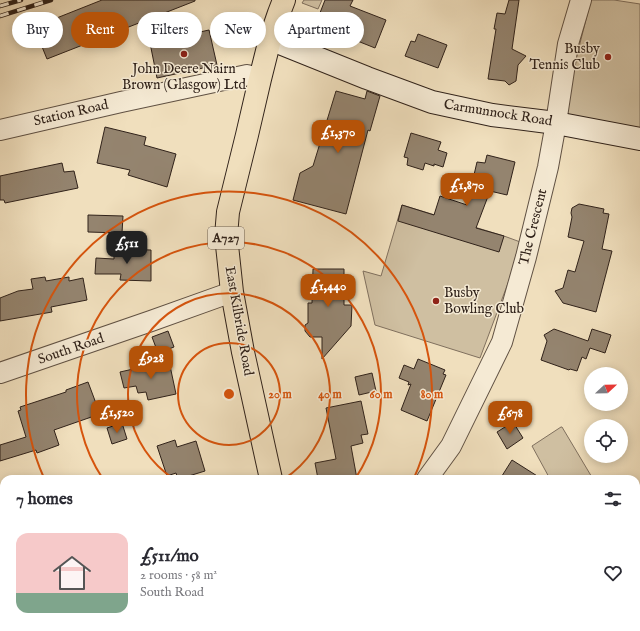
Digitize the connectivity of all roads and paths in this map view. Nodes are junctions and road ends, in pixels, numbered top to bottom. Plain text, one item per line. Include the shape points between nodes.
1 (284, 0) edge
2 (581, 0) edge
3 (270, 39) junction
4 (260, 79) junction
5 (556, 123) junction
6 (0, 130) edge
7 (640, 139) edge
8 (232, 292) junction
9 (0, 373) edge
10 (270, 475) edge
11 (431, 475) edge

1 - 3 main road, East Kilbride Road / A727
2 - 5 street, The Crescent via 568,44
3 - 4 main road, East Kilbride Road / A727
3 - 5 main road, Carmunnock Road via 432,102 492,115
4 - 6 street, Station Road via 247,75
4 - 8 main road, East Kilbride Road / A727 via 228,212 226,236
5 - 7 main road, Carmunnock Road
5 - 11 street, The Crescent via 528,249 502,342 451,446
8 - 9 street, South Road
8 - 10 main road, East Kilbride Road / A727

